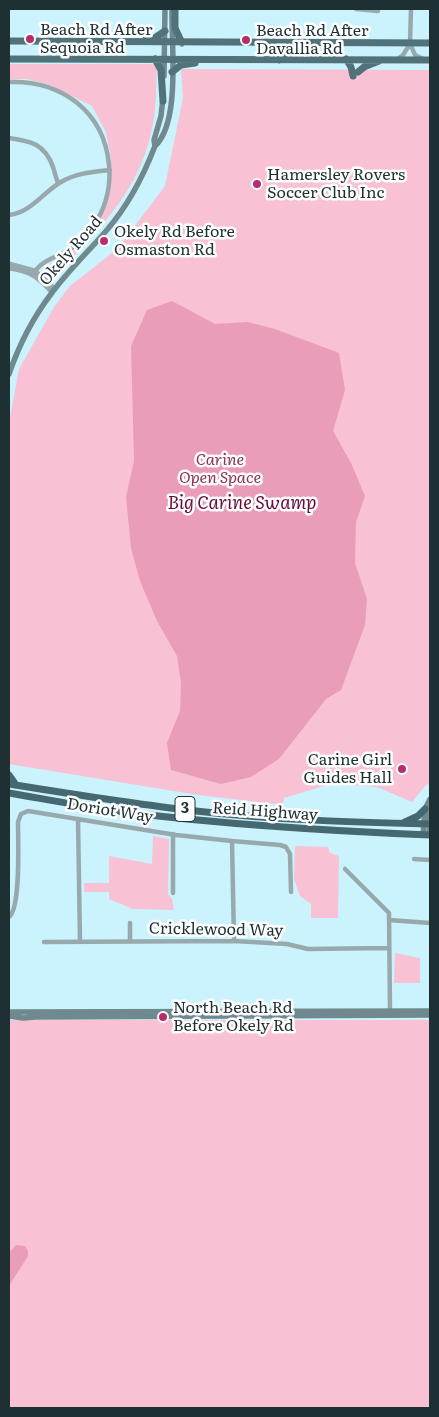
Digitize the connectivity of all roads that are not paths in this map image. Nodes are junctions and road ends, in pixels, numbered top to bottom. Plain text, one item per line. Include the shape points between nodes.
1 (165, 9) edge
2 (173, 9) edge
3 (356, 9) edge
4 (411, 9) edge
5 (378, 11) dead end
6 (165, 31) junction
7 (9, 41) edge
8 (121, 42) junction
9 (168, 43) junction
10 (182, 43) junction
11 (268, 43) junction
12 (291, 43) junction
13 (410, 43) junction
14 (430, 43) edge
15 (9, 58) edge
16 (155, 59) junction
17 (168, 59) junction
18 (233, 59) junction
19 (346, 59) junction
20 (279, 60) junction
21 (302, 60) junction
22 (382, 60) junction
23 (395, 60) junction
24 (430, 60) edge
25 (172, 72) junction
26 (9, 82) edge
27 (163, 101) junction
28 (9, 139) edge
29 (155, 146) junction
30 (110, 170) junction
31 (58, 183) junction
32 (9, 215) edge
33 (9, 264) edge
34 (9, 268) edge
35 (34, 272) junction
36 (54, 290) junction
37 (9, 374) edge
38 (9, 775) edge
39 (13, 785) edge
40 (9, 793) edge
41 (428, 804) edge
42 (78, 818) junction
43 (403, 824) junction
44 (428, 824) edge
45 (173, 834) junction
46 (428, 835) edge
47 (232, 841) junction
48 (414, 859) dead end
49 (430, 860) edge
50 (346, 869) dead end
51 (291, 892) dead end
52 (174, 894) dead end
53 (9, 916) edge
54 (388, 920) junction
55 (130, 923) dead end
56 (430, 923) edge
57 (130, 941) junction
58 (234, 941) junction
59 (44, 942) dead end
60 (80, 942) junction
61 (388, 948) junction
62 (430, 1010) edge
63 (9, 1012) edge
64 (390, 1013) junction
65 (430, 1015) edge
66 (9, 1016) edge

1 - 6 main road
2 - 9 main road
2 - 10 main road via 175,28
3 - 5 street
4 - 13 street
6 - 8 main road via 153,39 133,38
6 - 9 main road
7 - 8 main road
8 - 9 main road
9 - 10 main road
9 - 17 main road
10 - 11 main road
11 - 12 main road
11 - 20 main road via 284,50 285,55
12 - 13 main road
12 - 21 main road via 294,54
13 - 14 main road
13 - 23 street via 403,55
13 - 24 street via 415,55
15 - 16 main road
16 - 17 main road
16 - 27 main road via 161,70
17 - 18 main road
17 - 25 main road, Okely Road
17 - 27 main road, Okely Road
18 - 20 main road
18 - 25 main road via 186,64
19 - 21 main road
19 - 22 main road
19 - 22 main road via 356,74
20 - 21 main road
22 - 23 main road
23 - 24 main road
25 - 29 main road, Okely Road via 170,115
26 - 30 street via 45,86 76,101 102,132
27 - 29 main road, Okely Road
28 - 31 street via 28,140 45,151
29 - 36 main road, Okely Road via 125,206
30 - 31 street via 76,174
30 - 35 street via 103,209 90,230 72,248
31 - 32 street via 26,210
33 - 35 street
34 - 35 street
35 - 36 street
36 - 37 main road, Okely Road via 29,327
38 - 39 highway
39 - 43 highway, Reid Highway / 3 via 196,811
40 - 46 highway, Reid Highway / 3 via 116,811 204,821
41 - 43 highway via 418,816
41 - 44 main road
42 - 45 street, Doriot Way
42 - 53 street, Doriot Way via 28,811 21,814 18,822 17,899 13,914
42 - 60 street
43 - 44 highway, Reid Highway / 3
44 - 46 main road
45 - 47 street, Doriot Way
45 - 52 street
47 - 51 street, Doriot Way via 286,848 290,854
47 - 58 street
48 - 49 street
50 - 54 street via 389,913
54 - 56 street
54 - 61 street
55 - 57 street
57 - 58 street, Cricklewood Way
57 - 60 street, Cricklewood Way
58 - 61 street, Cricklewood Way via 287,944 308,949
59 - 60 street, Cricklewood Way
61 - 64 street
62 - 64 main road
63 - 64 main road
64 - 65 main road
64 - 66 main road

